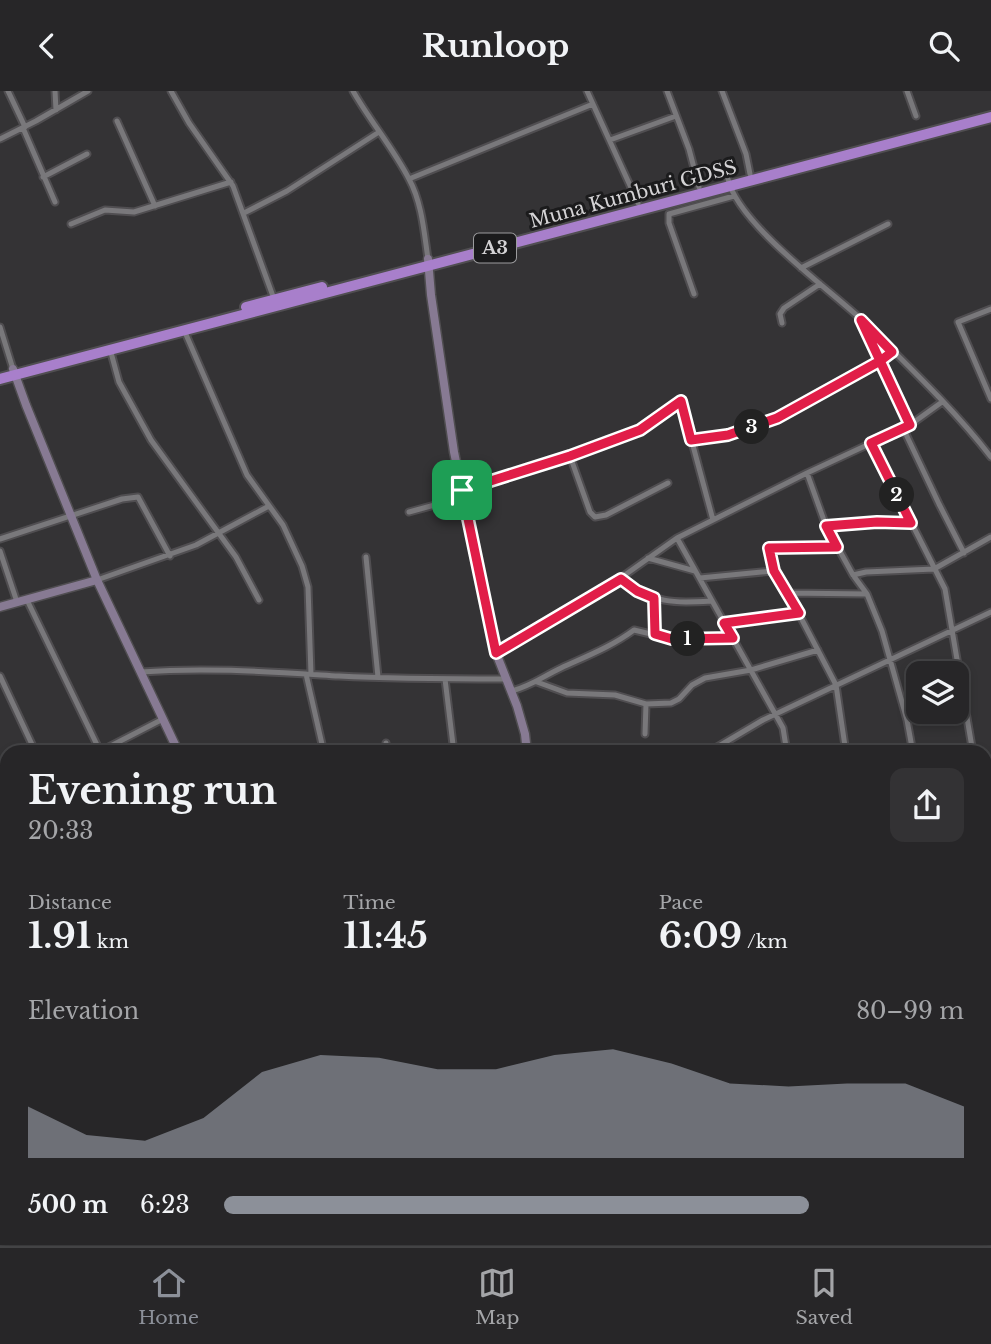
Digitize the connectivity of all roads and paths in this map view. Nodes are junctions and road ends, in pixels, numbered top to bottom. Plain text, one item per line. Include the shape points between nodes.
1 (8, 91) edge
2 (55, 91) edge
3 (88, 91) edge
4 (171, 91) edge
5 (353, 91) edge
6 (587, 91) edge
7 (667, 91) edge
8 (722, 91) edge
9 (907, 91) edge
10 (593, 104) junction
11 (56, 110) junction
12 (991, 110) edge
13 (676, 116) junction
14 (916, 116) dead end
15 (991, 117) edge
16 (117, 121) dead end
17 (24, 127) junction
18 (379, 132) junction
19 (0, 139) edge
20 (610, 140) junction
21 (87, 154) dead end
22 (750, 174) junction
23 (43, 177) junction
24 (409, 179) junction
25 (231, 182) junction
26 (699, 187) junction
27 (730, 187) junction
28 (55, 201) dead end
29 (638, 203) junction
30 (155, 206) junction
31 (244, 213) junction
32 (71, 224) dead end
33 (888, 224) dead end
34 (429, 262) junction
35 (801, 268) junction
36 (820, 284) junction
37 (694, 294) dead end
38 (274, 299) junction
39 (991, 309) edge
40 (861, 320) junction
41 (782, 323) dead end
42 (0, 327) edge
43 (184, 330) junction
44 (110, 349) junction
45 (892, 352) junction
46 (880, 361) junction
47 (0, 372) edge
48 (14, 372) junction
49 (0, 379) edge
50 (991, 399) edge
51 (942, 403) junction
52 (906, 427) junction
53 (691, 440) junction
54 (871, 443) junction
55 (570, 456) junction
56 (991, 457) edge
57 (807, 473) junction
58 (668, 483) dead end
59 (463, 494) junction
60 (269, 506) junction
61 (409, 512) dead end
62 (72, 516) junction
63 (713, 520) junction
64 (911, 523) junction
65 (826, 526) junction
66 (220, 534) junction
67 (991, 537) edge
68 (677, 538) junction
69 (0, 539) edge
70 (837, 547) junction
71 (0, 551) edge
72 (964, 553) junction
73 (170, 556) junction
74 (366, 557) dead end
75 (648, 558) junction
76 (934, 569) junction
77 (695, 571) junction
78 (774, 571) junction
79 (853, 575) junction
80 (700, 578) junction
81 (621, 579) junction
82 (97, 580) junction
83 (788, 593) junction
84 (867, 594) junction
85 (654, 598) junction
86 (27, 600) junction
87 (259, 600) dead end
88 (712, 601) junction
89 (18, 603) junction
90 (0, 607) edge
91 (991, 612) edge
92 (799, 613) junction
93 (724, 623) junction
94 (951, 630) junction
95 (655, 634) junction
96 (733, 638) junction
97 (818, 650) junction
98 (496, 653) junction
99 (891, 658) junction
100 (751, 670) junction
101 (141, 672) junction
102 (308, 674) junction
103 (0, 676) edge
104 (378, 677) junction
105 (445, 679) junction
106 (506, 679) junction
107 (537, 682) junction
108 (836, 685) junction
109 (512, 691) junction
110 (646, 704) junction
111 (774, 715) junction
112 (164, 719) junction
113 (645, 734) dead end
114 (721, 743) joint
115 (32, 745) edge
116 (96, 745) edge
117 (113, 745) edge
118 (175, 745) edge
119 (322, 745) edge
120 (453, 745) edge
121 (526, 745) edge
122 (718, 745) edge
123 (786, 745) edge
124 (845, 745) edge
125 (912, 745) edge
126 (971, 745) edge

1 - 17 street
2 - 11 street
3 - 11 street
4 - 25 street
5 - 18 street
6 - 10 street
7 - 13 street
8 - 22 street
9 - 14 street
10 - 20 street
10 - 24 street
11 - 17 street
12 - 22 highway, Muna Kumburi GDSS / A3
13 - 20 street
13 - 26 street
15 - 27 highway, Muna Kumburi GDSS / A3
16 - 30 street
17 - 19 street
17 - 23 street
18 - 24 street
18 - 31 street
20 - 29 street
21 - 23 street
22 - 27 highway, Muna Kumburi GDSS / A3
23 - 28 street
24 - 34 street via 424,226
25 - 30 street
25 - 31 street
26 - 27 highway, Muna Kumburi GDSS / A3
26 - 29 highway, Muna Kumburi GDSS / A3
27 - 34 highway, Muna Kumburi GDSS / A3
27 - 35 street via 759,227
27 - 37 street via 669,214
29 - 34 highway, Muna Kumburi GDSS / A3
30 - 32 street via 134,212 104,210
31 - 38 street
33 - 35 street
34 - 38 highway, Muna Kumburi GDSS / A3
34 - 43 highway, Muna Kumburi GDSS / A3
34 - 59 street
35 - 36 street
36 - 40 street
36 - 41 street via 784,307
38 - 48 highway, Muna Kumburi GDSS / A3
39 - 50 street via 958,322
40 - 45 street
40 - 46 street
42 - 48 street
43 - 44 highway, Muna Kumburi GDSS / A3
43 - 60 street via 247,475
44 - 48 highway, Muna Kumburi GDSS / A3
44 - 66 street via 119,382 151,440
45 - 46 street
45 - 51 street
46 - 52 street
46 - 53 street via 777,418 728,435
47 - 48 highway, Muna Kumburi GDSS / A3
48 - 49 highway, Muna Kumburi GDSS / A3
48 - 62 street
51 - 52 street
51 - 56 street
52 - 54 street
52 - 72 street
53 - 55 street via 681,401 640,430
53 - 63 street
54 - 57 street
54 - 64 street
55 - 58 street via 595,517
55 - 59 street
57 - 63 street
57 - 65 street
59 - 61 street
59 - 98 street
60 - 66 street
60 - 102 street via 283,525 308,587
62 - 69 street
62 - 73 street via 138,497
62 - 82 street
63 - 68 street
64 - 65 street
64 - 76 street
65 - 70 street
66 - 73 street
66 - 87 street
67 - 72 street
68 - 75 street
68 - 77 street
70 - 78 street via 769,548
70 - 79 street
71 - 89 street
72 - 76 street
73 - 82 street
74 - 104 street
75 - 77 street
75 - 81 street
76 - 79 street
76 - 94 street via 945,589
77 - 80 street
78 - 80 street
78 - 83 street
79 - 84 street
80 - 88 street
81 - 85 street
81 - 98 street
82 - 86 street
82 - 101 street
83 - 84 street
83 - 92 street
84 - 99 street
85 - 88 street via 671,603
85 - 95 street
86 - 89 street
86 - 116 street
88 - 93 street
89 - 90 street
91 - 94 street
92 - 93 street
92 - 97 street
93 - 96 street
94 - 99 street
94 - 126 street
95 - 96 street via 672,639
95 - 107 street via 634,630
96 - 100 street
97 - 100 street
97 - 108 street
98 - 106 street
99 - 108 street
99 - 125 street
100 - 110 street via 705,678 671,703
100 - 111 street
101 - 102 street via 213,669
101 - 112 street
102 - 104 street
102 - 119 street
103 - 115 street
104 - 105 street
105 - 106 street
105 - 120 street
106 - 109 street
107 - 109 street
107 - 110 street via 567,693 615,695
108 - 111 street
108 - 124 street
109 - 121 street
110 - 113 street
111 - 114 street
111 - 123 street via 783,727
112 - 117 street
112 - 118 street
114 - 122 street

